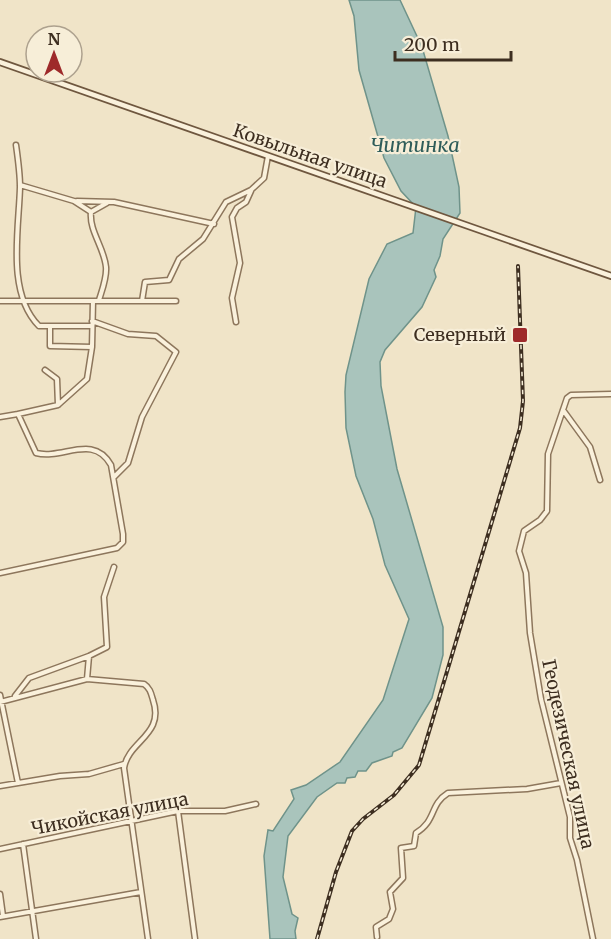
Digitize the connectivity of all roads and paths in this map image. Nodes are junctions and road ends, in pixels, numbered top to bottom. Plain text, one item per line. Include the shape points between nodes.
1 (0, 62) edge
2 (16, 145) dead end
3 (268, 156) junction
4 (20, 184) junction
5 (251, 190) junction
6 (74, 201) junction
7 (110, 202) junction
8 (91, 212) junction
9 (214, 225) junction
10 (611, 276) edge
11 (99, 300) junction
12 (0, 301) edge
13 (93, 301) junction
14 (142, 301) junction
15 (176, 301) dead end
16 (26, 302) junction
17 (236, 322) dead end
18 (92, 323) junction
19 (50, 326) junction
20 (92, 346) junction
21 (45, 370) dead end
22 (611, 394) edge
23 (58, 405) junction
24 (563, 410) junction
25 (18, 414) junction
26 (0, 417) edge
27 (113, 477) junction
28 (600, 480) dead end
29 (114, 567) dead end
30 (0, 573) edge
31 (89, 656) junction
32 (87, 679) junction
33 (0, 695) edge
34 (14, 697) junction
35 (1, 702) edge
36 (124, 764) junction
37 (18, 783) junction
38 (561, 783) junction
39 (0, 786) edge
40 (256, 804) dead end
41 (178, 811) junction
42 (130, 821) junction
43 (24, 844) junction
44 (0, 849) edge
45 (141, 892) junction
46 (0, 894) edge
47 (31, 910) junction
48 (1, 916) edge
49 (377, 937) dead end
50 (36, 939) edge
51 (148, 939) edge
52 (195, 939) edge
53 (593, 939) edge

1 - 3 main road, Ковыльная улица
2 - 4 street
3 - 5 street via 264,178
3 - 10 main road, Ковыльная улица
4 - 6 street
4 - 16 street via 16,269
5 - 9 street via 226,202
5 - 17 street via 232,217 240,263 232,298
6 - 7 street
6 - 8 street
7 - 8 street
7 - 9 street
8 - 11 street via 91,226 106,268
9 - 14 street via 203,239 183,252 170,280 145,282
11 - 13 street
11 - 14 street
12 - 16 street
13 - 16 street
13 - 18 street
14 - 15 street
16 - 19 street via 37,324
18 - 19 street
18 - 20 street
18 - 27 street via 113,326 128,334 156,336 176,352 142,417 128,463
19 - 20 street via 50,346
20 - 23 street via 87,379
21 - 23 street via 57,379
22 - 24 street via 572,395
23 - 25 street
24 - 28 street via 590,447
24 - 38 street, Геодезическая улица via 548,454 547,511 521,536 519,551 526,573 531,643 541,699
25 - 26 street
25 - 27 street via 36,453 86,447 107,458
27 - 30 street via 123,534 123,542 117,548
29 - 31 street via 104,597 108,644
31 - 32 street
31 - 34 street via 29,678
32 - 34 street
32 - 36 street via 147,685 156,719
33 - 35 street
34 - 35 street
35 - 37 street
36 - 37 street via 89,774
36 - 42 street
37 - 39 street
38 - 49 street via 448,793 438,800 428,825 416,833 414,846 402,848 403,878 390,892 393,909 389,919 376,927
38 - 53 street, Геодезическая улица
40 - 41 street, Чикойская улица via 225,811
41 - 42 street, Чикойская улица
41 - 52 street
42 - 43 street, Чикойская улица
42 - 45 street
43 - 44 street, Чикойская улица
43 - 47 street
45 - 47 street
45 - 51 street
46 - 48 street
47 - 48 street
47 - 50 street

